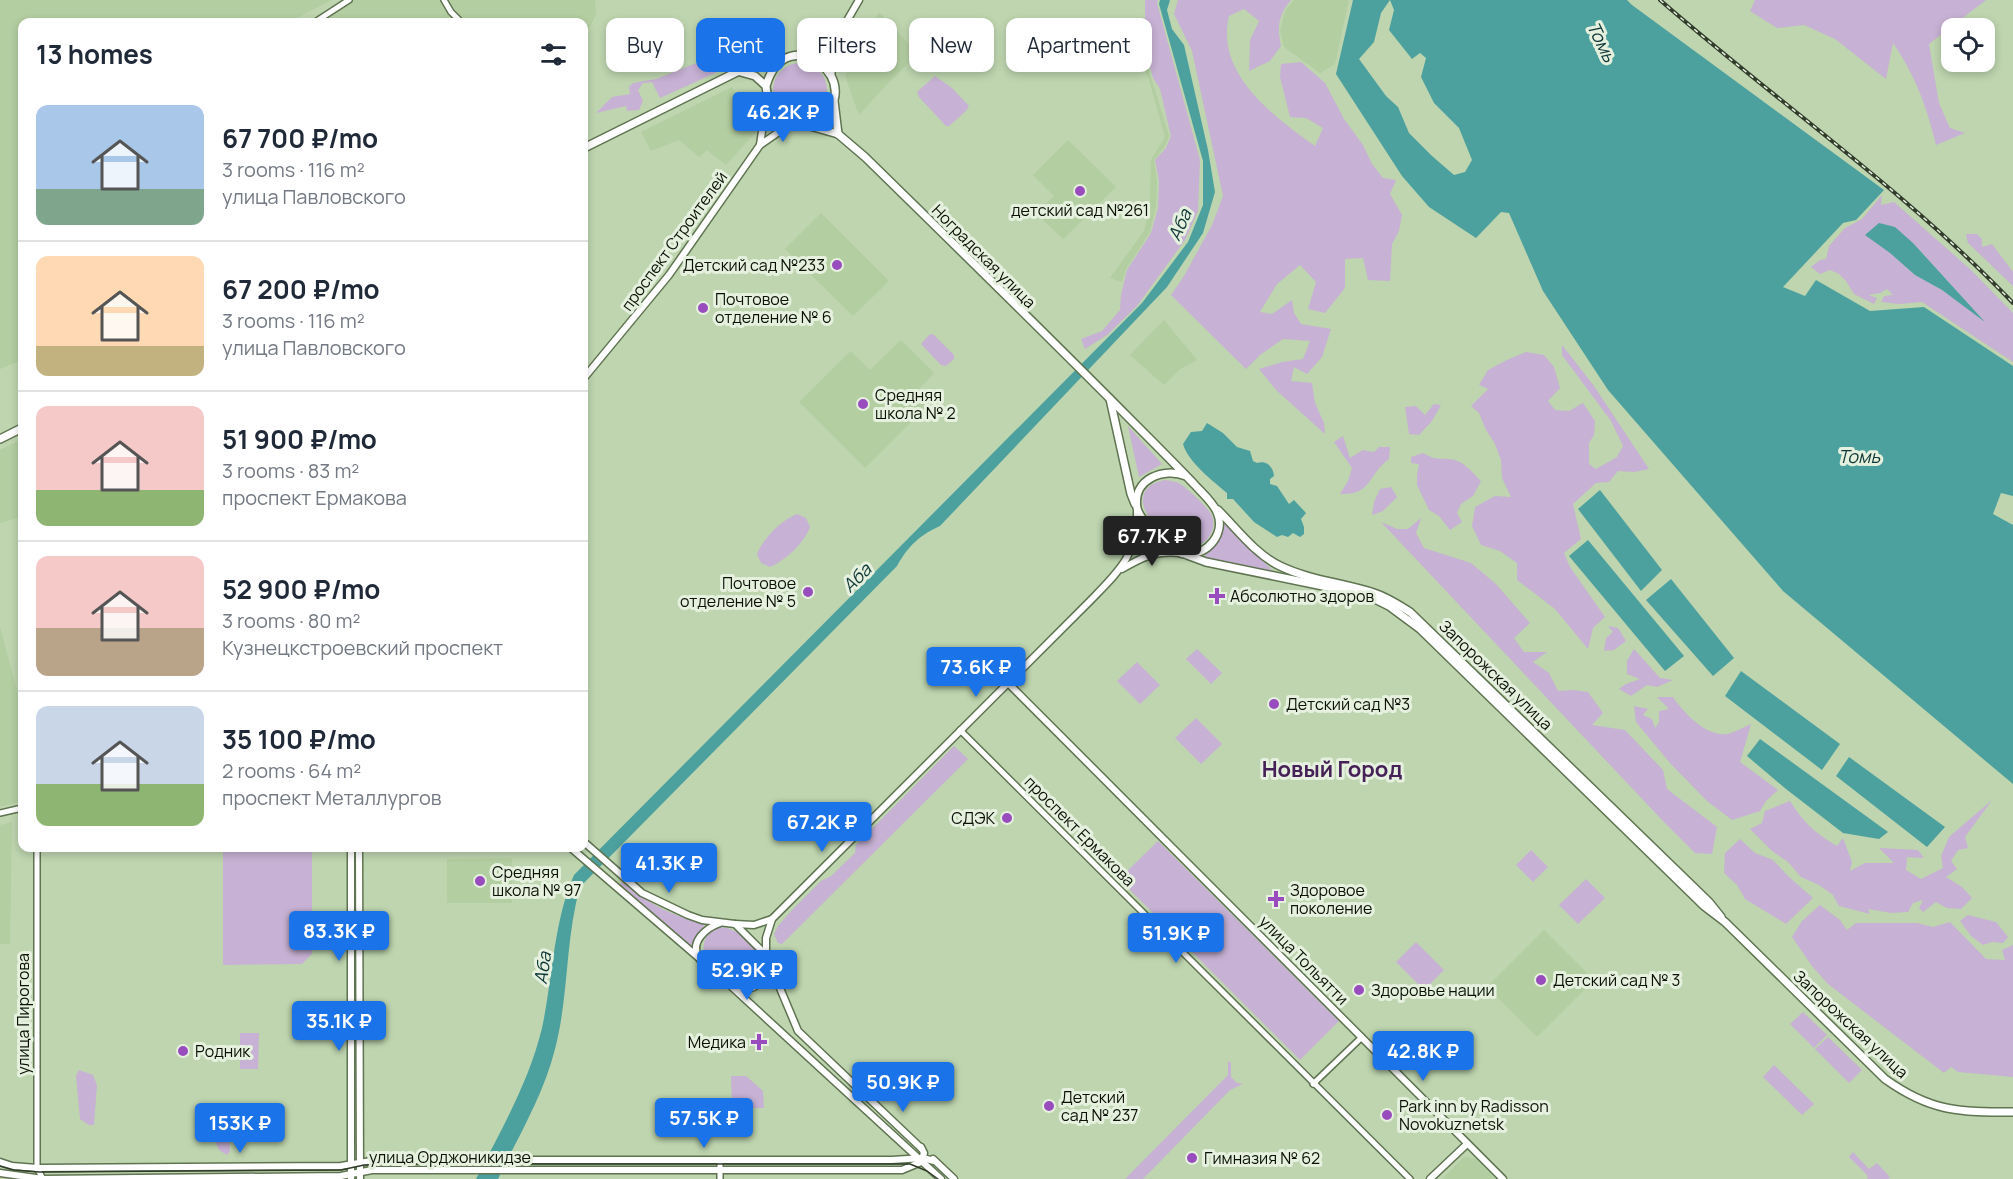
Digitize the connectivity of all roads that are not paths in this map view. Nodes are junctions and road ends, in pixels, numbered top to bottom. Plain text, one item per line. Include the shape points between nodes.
1 (349, 0) edge
2 (444, 0) edge
3 (859, 0) edge
4 (321, 18) edge
5 (456, 18) edge
6 (849, 18) edge
7 (735, 72) edge
8 (740, 72) edge
9 (771, 72) edge
10 (828, 72) edge
11 (832, 72) edge
12 (831, 76) junction
13 (766, 86) junction
14 (767, 97) junction
15 (834, 97) junction
16 (800, 124) junction
17 (838, 134) junction
18 (588, 144) edge
19 (760, 145) junction
20 (588, 373) edge
21 (1110, 399) junction
22 (18, 430) edge
23 (0, 439) edge
24 (1186, 476) junction
25 (1212, 504) junction
26 (1137, 510) junction
27 (1183, 554) junction
28 (1122, 569) junction
29 (1010, 684) junction
30 (960, 730) junction
31 (18, 809) edge
32 (0, 813) edge
33 (588, 846) edge
34 (37, 852) edge
35 (351, 852) edge
36 (359, 852) edge
37 (577, 852) edge
38 (772, 918) junction
39 (1725, 922) junction
40 (720, 923) junction
41 (735, 924) junction
42 (767, 957) junction
43 (699, 959) junction
44 (731, 986) junction
45 (1362, 1037) junction
46 (1313, 1084) junction
47 (2013, 1112) edge
48 (900, 1142) junction
49 (1467, 1144) junction
50 (921, 1147) junction
51 (921, 1159) junction
52 (898, 1160) junction
53 (720, 1161) junction
54 (934, 1161) junction
55 (0, 1162) edge
56 (360, 1162) junction
57 (351, 1164) junction
58 (913, 1166) junction
59 (37, 1168) junction
60 (929, 1168) junction
61 (720, 1170) junction
62 (360, 1171) junction
63 (0, 1173) edge
64 (351, 1177) edge
65 (44, 1179) edge
66 (360, 1179) edge
67 (720, 1179) edge
68 (941, 1179) edge
69 (954, 1179) edge
70 (1410, 1179) edge
71 (1431, 1179) edge
72 (1503, 1179) edge

1 - 4 street
2 - 5 street
3 - 6 main road
7 - 18 main road
8 - 13 main road via 754,76
9 - 13 main road
10 - 12 main road
11 - 12 main road
12 - 15 main road
13 - 14 main road
14 - 16 main road via 777,115
14 - 19 main road
15 - 16 main road via 823,115
15 - 17 main road
16 - 17 main road
16 - 19 main road via 783,129
17 - 21 main road, Ноградская улица
19 - 20 main road, проспект Строителей via 669,275
21 - 24 main road, Ноградская улица
21 - 26 main road
22 - 23 main road
24 - 25 main road
24 - 26 main road via 1156,474 1140,489
25 - 27 main road via 1220,524 1215,540 1204,550
25 - 39 main road, Запорожская улица via 1261,554 1280,566 1375,593 1410,612 1709,902
26 - 27 main road via 1155,532
26 - 28 main road via 1135,543
27 - 28 main road via 1161,552
27 - 39 main road, Запорожская улица via 1373,598 1398,612
28 - 29 main road
29 - 30 main road
29 - 45 main road, улица Тольятти
30 - 38 main road
30 - 46 street, проспект Ермакова
31 - 32 street
33 - 40 main road via 637,890 659,903
34 - 59 street, улица Пирогова
35 - 57 main road
36 - 56 main road
37 - 43 main road
38 - 41 main road via 754,925
38 - 42 main road via 766,938
39 - 47 main road, Запорожская улица via 1879,1074 1905,1093 1945,1109
40 - 41 main road
40 - 43 main road via 705,930 700,938
41 - 42 main road
42 - 44 main road via 766,974 756,985 743,989
42 - 50 main road via 802,1035
43 - 44 main road
44 - 48 main road
45 - 46 street
45 - 49 main road, улица Тольятти
46 - 70 street, проспект Ермакова
48 - 51 main road
48 - 52 main road via 905,1152
49 - 71 main road
49 - 72 main road, улица Тольятти
50 - 51 main road
50 - 54 main road
51 - 52 main road, улица Орджоникидзе
51 - 54 main road
51 - 58 main road, улица Орджоникидзе
51 - 60 main road
52 - 53 main road, улица Орджоникидзе
53 - 56 main road, улица Орджоникидзе
53 - 61 street
54 - 69 main road
55 - 59 main road, улица Орджоникидзе
56 - 57 main road, улица Орджоникидзе
56 - 62 main road
57 - 59 main road, улица Орджоникидзе
57 - 64 main road
58 - 60 main road
58 - 61 main road, улица Орджоникидзе via 902,1170
59 - 65 street
60 - 68 main road
61 - 62 main road, улица Орджоникидзе
61 - 67 street
62 - 64 main road, улица Орджоникидзе
62 - 66 main road
63 - 65 main road, улица Орджоникидзе
64 - 65 main road, улица Орджоникидзе

